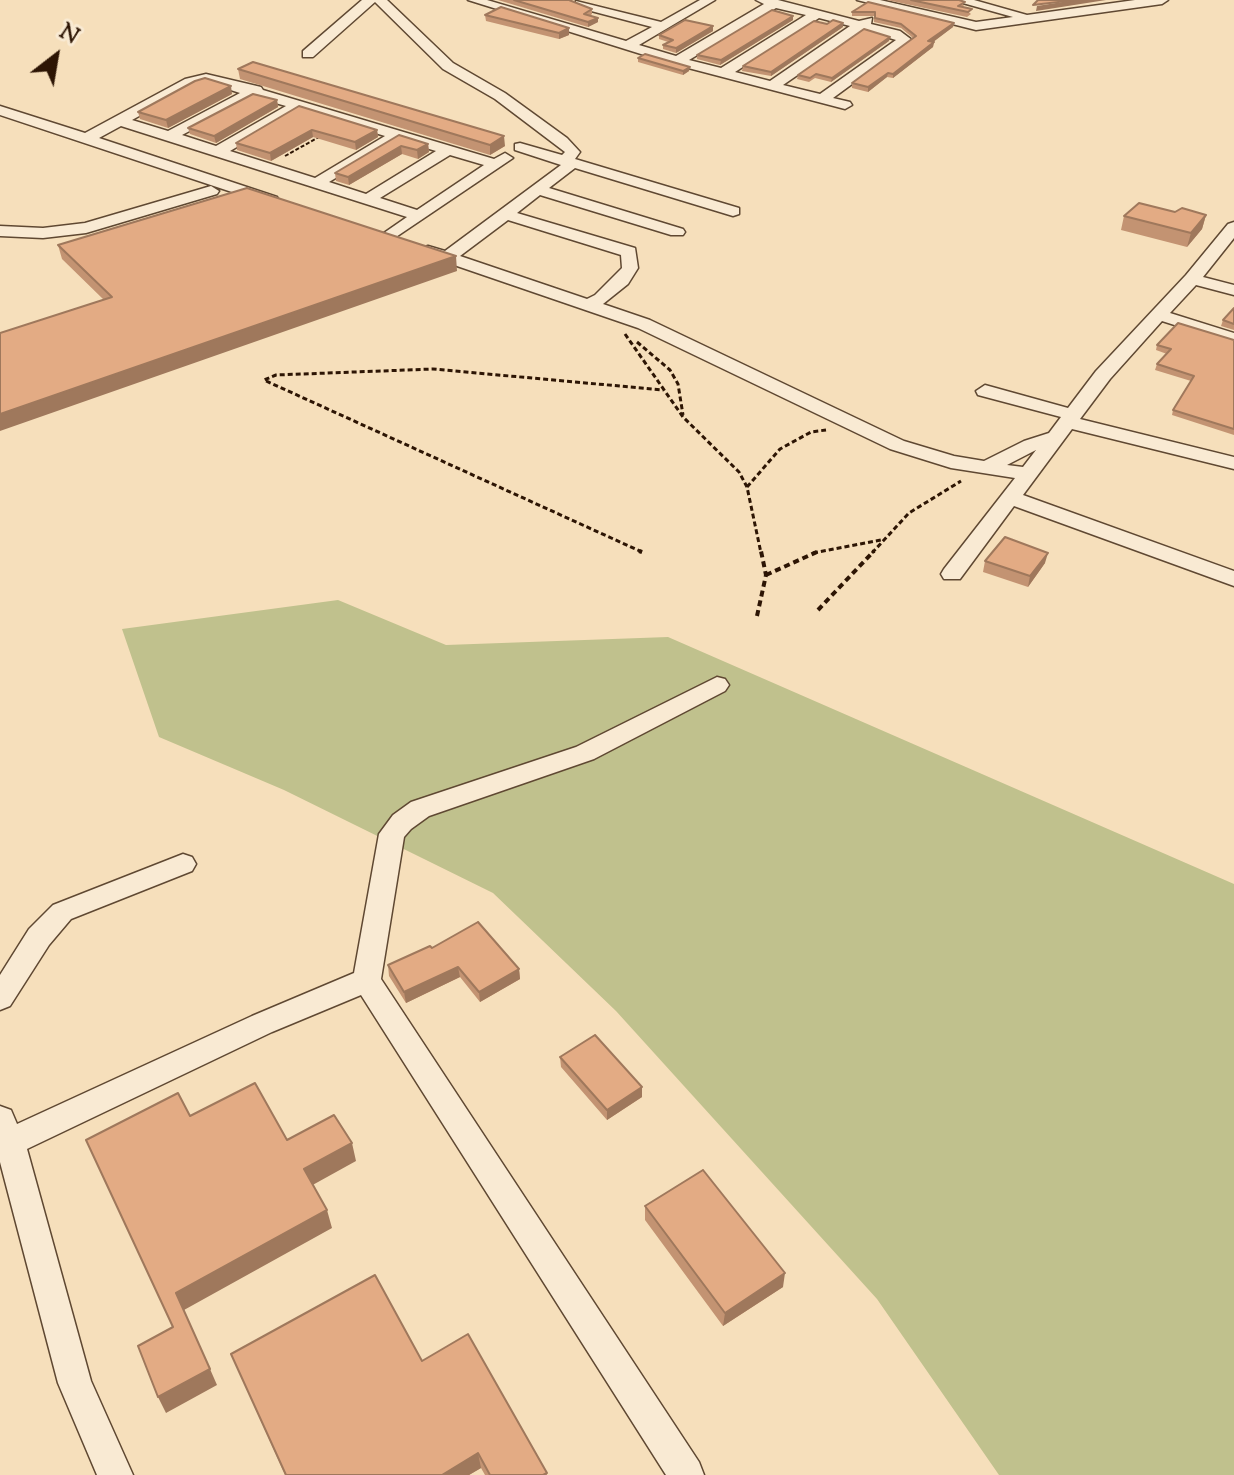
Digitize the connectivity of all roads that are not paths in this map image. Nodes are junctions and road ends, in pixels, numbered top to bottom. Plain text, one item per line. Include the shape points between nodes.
1 (370, 0) edge
2 (380, 0) edge
3 (474, 0) edge
4 (524, 0) edge
5 (709, 0) edge
6 (863, 0) edge
7 (958, 0) edge
8 (1042, 0) edge
9 (1125, 0) edge
10 (1162, 0) edge
11 (584, 2) edge
12 (768, 2) edge
13 (1141, 4) junction
14 (889, 6) junction
15 (508, 9) junction
16 (1091, 11) junction
17 (817, 14) junction
18 (1038, 19) junction
19 (547, 22) junction
20 (861, 25) junction
21 (663, 26) junction
22 (628, 46) junction
23 (308, 54) dead end
24 (678, 61) junction
25 (723, 73) junction
26 (772, 86) junction
27 (256, 90) junction
28 (822, 99) junction
29 (301, 104) junction
30 (845, 105) dead end
31 (0, 110) edge
32 (525, 116) junction
33 (122, 121) junction
34 (398, 134) junction
35 (170, 136) junction
36 (86, 139) junction
37 (520, 147) junction
38 (450, 149) junction
39 (218, 151) junction
40 (569, 162) junction
41 (496, 164) junction
42 (317, 183) junction
43 (539, 190) junction
44 (211, 191) dead end
45 (368, 199) junction
46 (282, 203) edge
47 (733, 211) dead end
48 (508, 215) junction
49 (419, 216) junction
50 (1234, 227) edge
51 (0, 231) edge
52 (677, 232) dead end
53 (447, 258) junction
54 (1192, 279) junction
55 (1234, 290) edge
56 (586, 306) junction
57 (1157, 314) junction
58 (1234, 339) edge
59 (1026, 385) dead end
60 (985, 391) dead end
61 (1071, 419) junction
62 (1234, 463) edge
63 (985, 468) junction
64 (1030, 474) junction
65 (1012, 498) junction
66 (952, 574) dead end
67 (1234, 579) edge
68 (717, 685) dead end
69 (183, 864) dead end
70 (367, 980) junction
71 (0, 998) edge
72 (5, 1131) edge
73 (115, 1475) edge
74 (686, 1475) edge

1 - 23 street
2 - 32 street via 433,54
3 - 15 street
4 - 15 street
5 - 21 street
6 - 14 street
7 - 18 street
8 - 16 street
9 - 13 street
10 - 13 street
11 - 19 street
11 - 21 street
12 - 17 street
12 - 24 street
13 - 16 street
14 - 18 street via 976,26
14 - 20 street
15 - 19 street
16 - 18 street
17 - 20 street
17 - 25 street
19 - 22 street
20 - 26 street
20 - 28 street via 905,40
21 - 22 street
22 - 24 street
24 - 25 street
25 - 26 street
26 - 28 street
27 - 29 street
27 - 33 street via 200,78
27 - 35 street
28 - 30 street
29 - 34 street
29 - 39 street
31 - 36 street
32 - 37 street
32 - 40 street via 572,150
33 - 35 street
33 - 36 street
34 - 38 street
34 - 42 street
35 - 39 street
36 - 46 street
37 - 40 street
37 - 41 street
38 - 41 street
38 - 45 street
39 - 42 street
40 - 43 street
40 - 47 street
41 - 49 street
42 - 45 street
43 - 48 street
43 - 52 street
44 - 51 street via 86,228
45 - 49 street
48 - 53 street
48 - 56 street via 629,252 630,268 622,280
49 - 53 street via 395,240
50 - 54 street
53 - 56 street
54 - 55 street
54 - 57 street
56 - 63 street via 664,333 863,430 924,454
57 - 58 street
57 - 61 street
59 - 61 street
60 - 61 street
61 - 62 street
61 - 63 street
61 - 64 street
63 - 64 street
64 - 65 street
65 - 66 street
65 - 67 street
68 - 70 street via 585,753 420,809 402,822 392,834
69 - 71 street via 62,912 39,937
70 - 72 street
70 - 74 street
72 - 73 street via 75,1383

